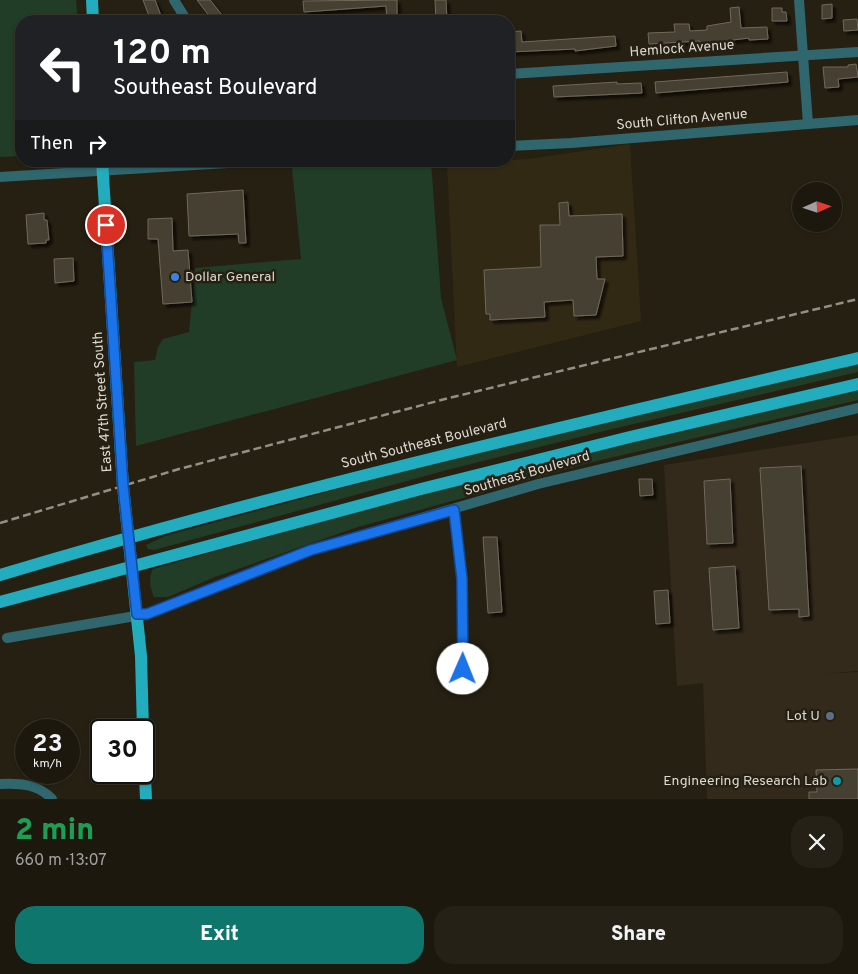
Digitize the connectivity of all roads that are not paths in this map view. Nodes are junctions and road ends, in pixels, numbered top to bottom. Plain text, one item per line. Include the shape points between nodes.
1 (92, 0) edge
2 (174, 0) edge
3 (800, 0) edge
4 (93, 15) edge
5 (183, 15) edge
6 (858, 52) edge
7 (803, 55) junction
8 (515, 74) edge
9 (858, 120) edge
10 (808, 124) junction
11 (515, 146) edge
12 (94, 167) edge
13 (103, 167) edge
14 (0, 178) edge
15 (858, 358) edge
16 (858, 384) edge
17 (858, 408) edge
18 (454, 510) junction
19 (129, 537) junction
20 (133, 567) junction
21 (0, 575) edge
22 (0, 602) edge
23 (137, 614) junction
24 (7, 638) dead end
25 (463, 669) dead end
26 (142, 719) edge
27 (0, 784) edge
28 (145, 784) edge
29 (48, 795) edge
30 (146, 799) edge

1 - 4 main road
2 - 5 street
3 - 7 street
6 - 7 street, Hemlock Avenue
7 - 8 street, Hemlock Avenue
7 - 10 street
9 - 10 street, South Clifton Avenue
10 - 11 street, South Clifton Avenue
12 - 14 street
13 - 19 main road, East 47th Street South
15 - 19 main road, South Southeast Boulevard via 428,458
16 - 20 main road via 421,489
17 - 18 street, Southeast Boulevard via 612,465
18 - 23 street, Southeast Boulevard via 311,550 147,614
18 - 25 street via 462,579
19 - 20 main road, East 47th Street South
19 - 21 main road, South Southeast Boulevard
20 - 22 main road
20 - 23 main road, East 47th Street South
23 - 24 street, Southeast Boulevard
23 - 26 main road, East 47th Street South
27 - 29 street via 25,784
28 - 30 main road

